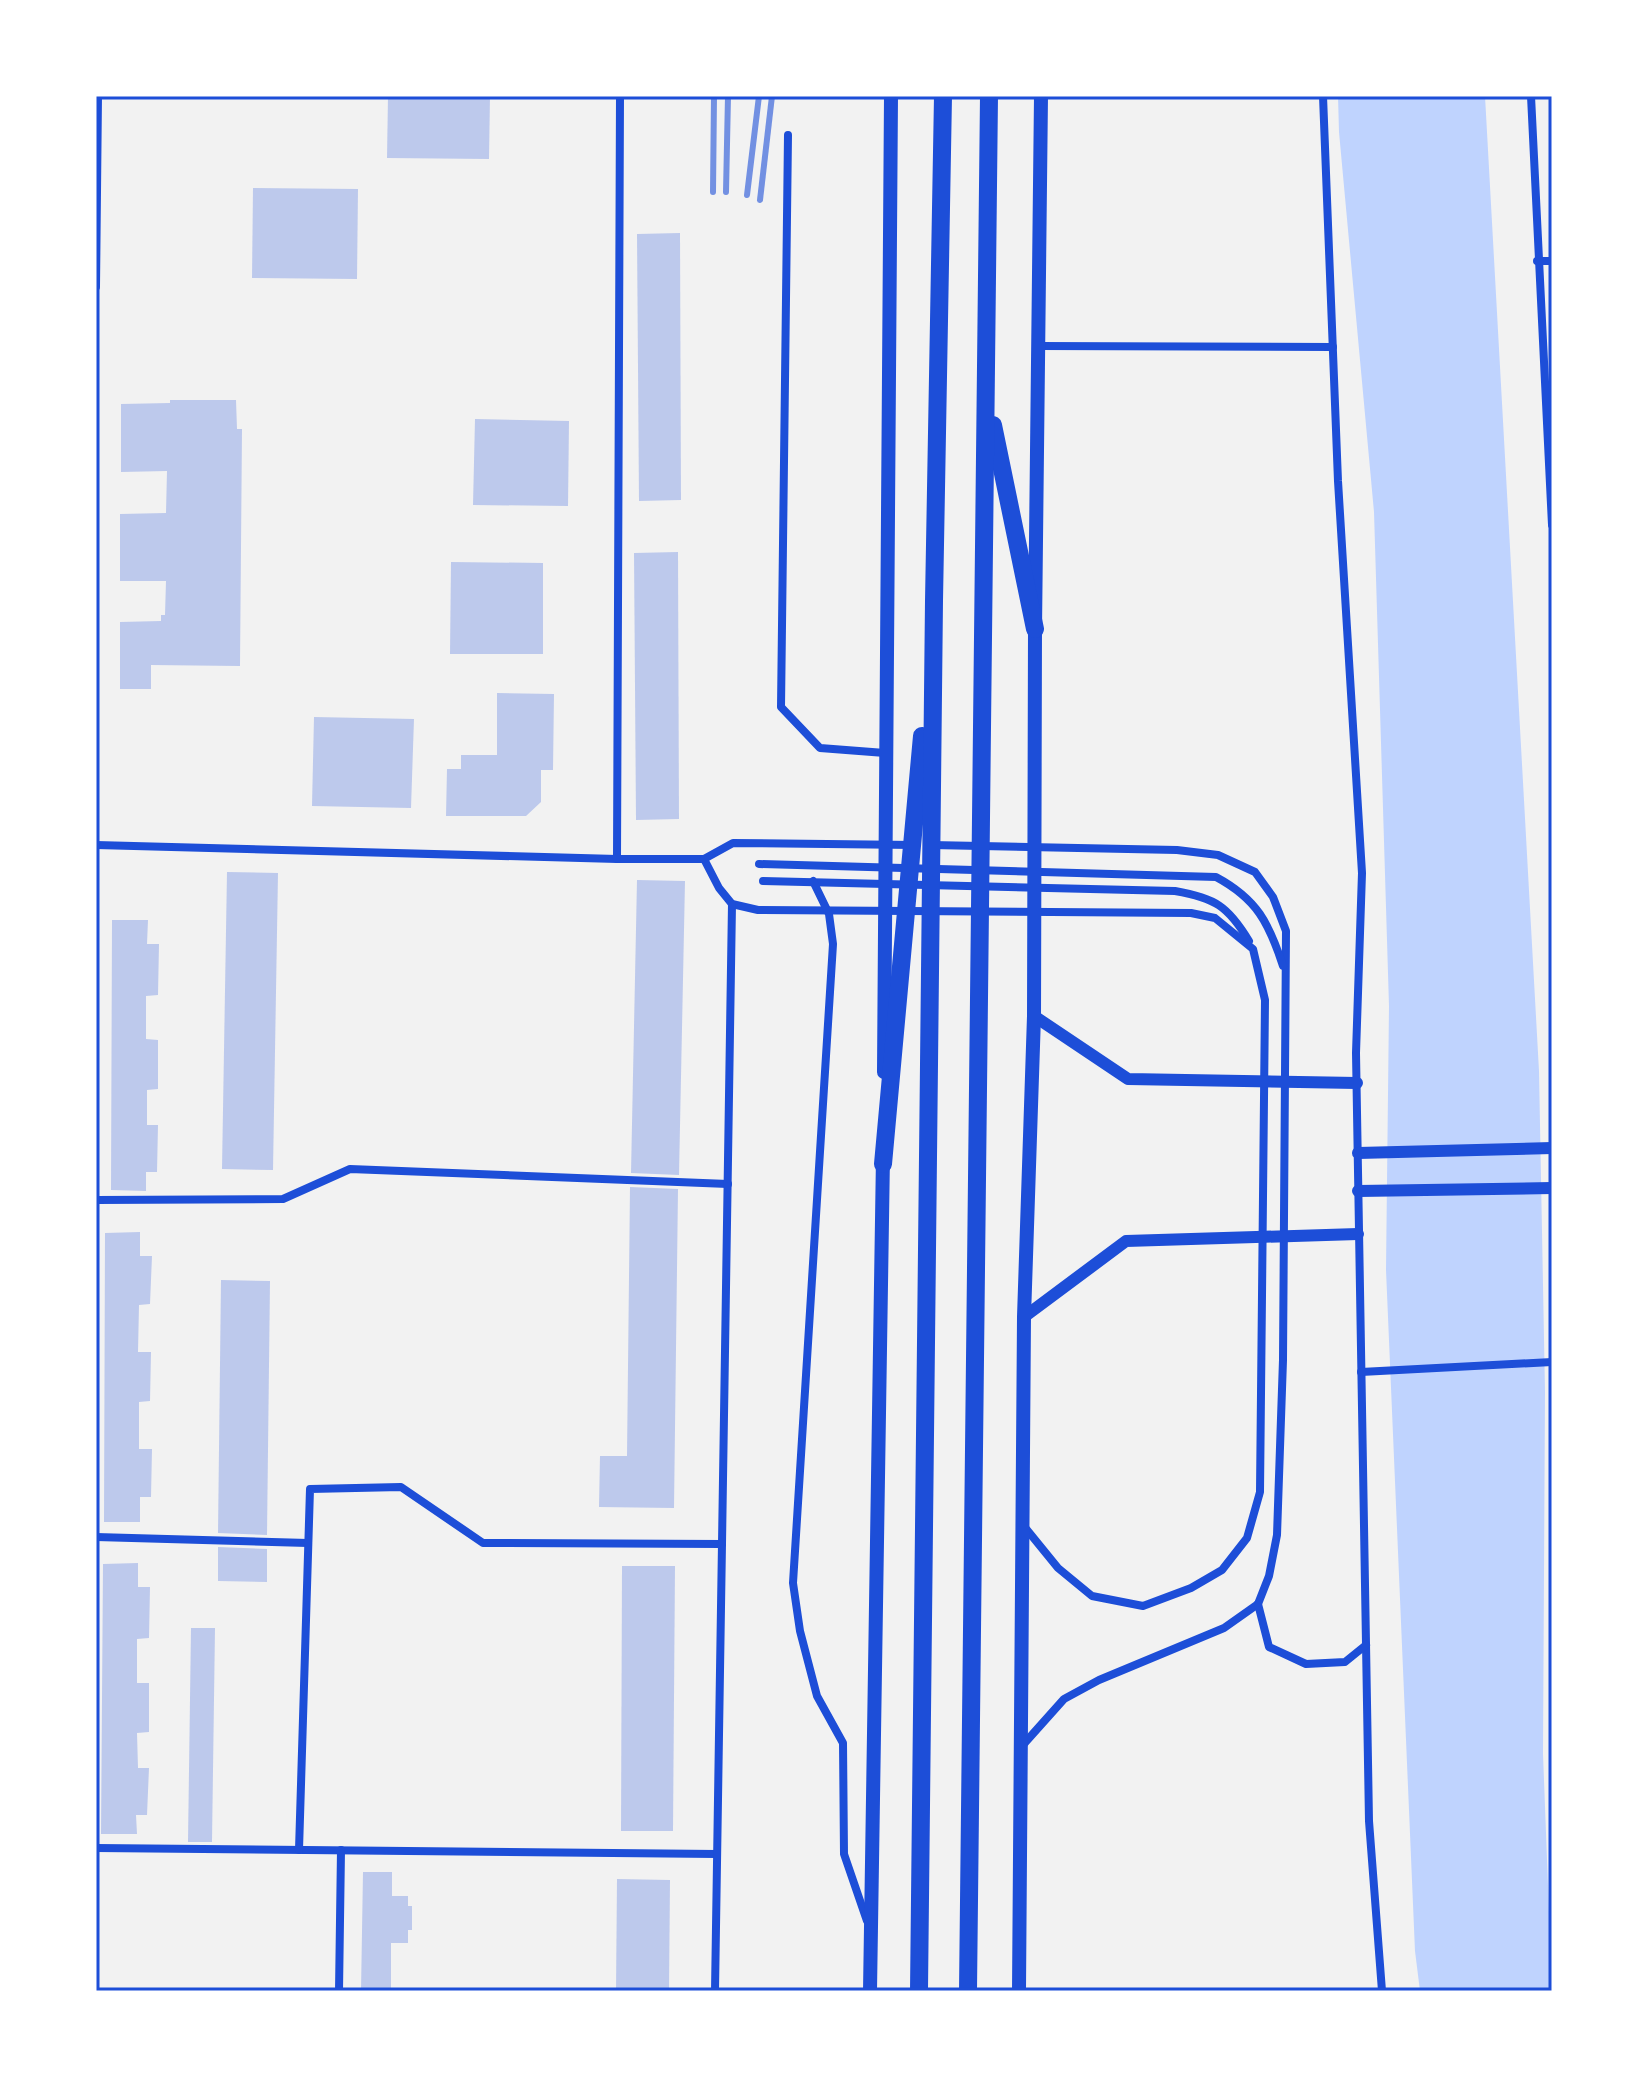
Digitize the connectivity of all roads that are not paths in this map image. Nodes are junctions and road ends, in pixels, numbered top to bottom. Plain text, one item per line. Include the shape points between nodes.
1 (98, 96) edge
2 (620, 96) edge
3 (891, 96) edge
4 (943, 96) edge
5 (989, 96) edge
6 (1041, 96) edge
7 (1323, 96) edge
8 (1531, 96) edge
9 (788, 135) dead end
10 (1537, 261) junction
11 (1552, 261) edge
12 (96, 287) edge
13 (1038, 346) junction
14 (1333, 347) junction
15 (986, 391) junction
16 (1552, 525) edge
17 (934, 601) junction
18 (1035, 629) junction
19 (885, 753) junction
20 (96, 845) edge
21 (617, 859) junction
22 (704, 859) junction
23 (759, 864) dead end
24 (763, 881) dead end
25 (813, 881) junction
26 (732, 904) junction
27 (1253, 949) junction
28 (1286, 975) junction
29 (1034, 1016) junction
30 (1357, 1083) junction
31 (1552, 1148) edge
32 (1358, 1153) junction
33 (883, 1164) junction
34 (728, 1184) junction
35 (1552, 1188) edge
36 (1358, 1191) junction
37 (96, 1200) edge
38 (1358, 1234) junction
39 (1024, 1317) junction
40 (1552, 1362) edge
41 (1361, 1372) junction
42 (1022, 1524) junction
43 (96, 1537) edge
44 (308, 1543) junction
45 (722, 1544) junction
46 (1258, 1604) junction
47 (1366, 1645) junction
48 (1021, 1746) junction
49 (96, 1848) edge
50 (299, 1850) junction
51 (341, 1850) junction
52 (717, 1854) junction
53 (871, 1933) junction
54 (339, 1991) edge
55 (715, 1991) edge
56 (870, 1991) edge
57 (919, 1991) edge
58 (968, 1991) edge
59 (1019, 1991) edge
60 (1382, 1991) edge

1 - 12 street
2 - 21 street
3 - 19 main road
4 - 17 highway
5 - 15 highway
6 - 13 main road
7 - 14 street
8 - 10 street
9 - 19 street via 781,707 820,748
10 - 11 street
10 - 16 street
13 - 14 street
13 - 18 main road
14 - 30 street via 1362,873
15 - 18 highway
15 - 58 highway
17 - 33 highway
17 - 57 highway
18 - 29 main road
19 - 33 main road
20 - 21 street
21 - 22 street
22 - 26 street
22 - 28 street via 733,843 758,842 1218,855 1255,872 1273,897 1286,931
23 - 28 street via 1216,877 1240,890 1272,932
24 - 25 street
25 - 27 street via 1175,891 1222,905
25 - 53 street via 829,914 833,944 793,1583 817,1696 843,1743 844,1854
26 - 27 street via 758,910 1191,913 1215,918
26 - 34 street
27 - 42 street via 1265,1000 1260,1492 1247,1538 1222,1570 1143,1606 1092,1596 1058,1568
28 - 46 street via 1277,1535
29 - 30 street via 1128,1079
29 - 39 main road
30 - 32 street
31 - 32 street
32 - 36 street
33 - 53 main road
34 - 37 street via 350,1169 283,1199
34 - 45 street
35 - 36 street
36 - 38 street
38 - 39 street via 1126,1241
38 - 41 street
39 - 42 main road
40 - 41 street
41 - 47 street
42 - 48 main road
43 - 44 street
44 - 45 street via 310,1489 401,1487 483,1543
44 - 50 street
45 - 52 street
46 - 47 street via 1269,1647 1306,1664 1345,1662
46 - 48 street via 1224,1628 1064,1699
47 - 60 street via 1369,1821
48 - 59 main road
49 - 50 street
50 - 51 street
51 - 52 street
51 - 54 street
52 - 55 street
53 - 56 main road

